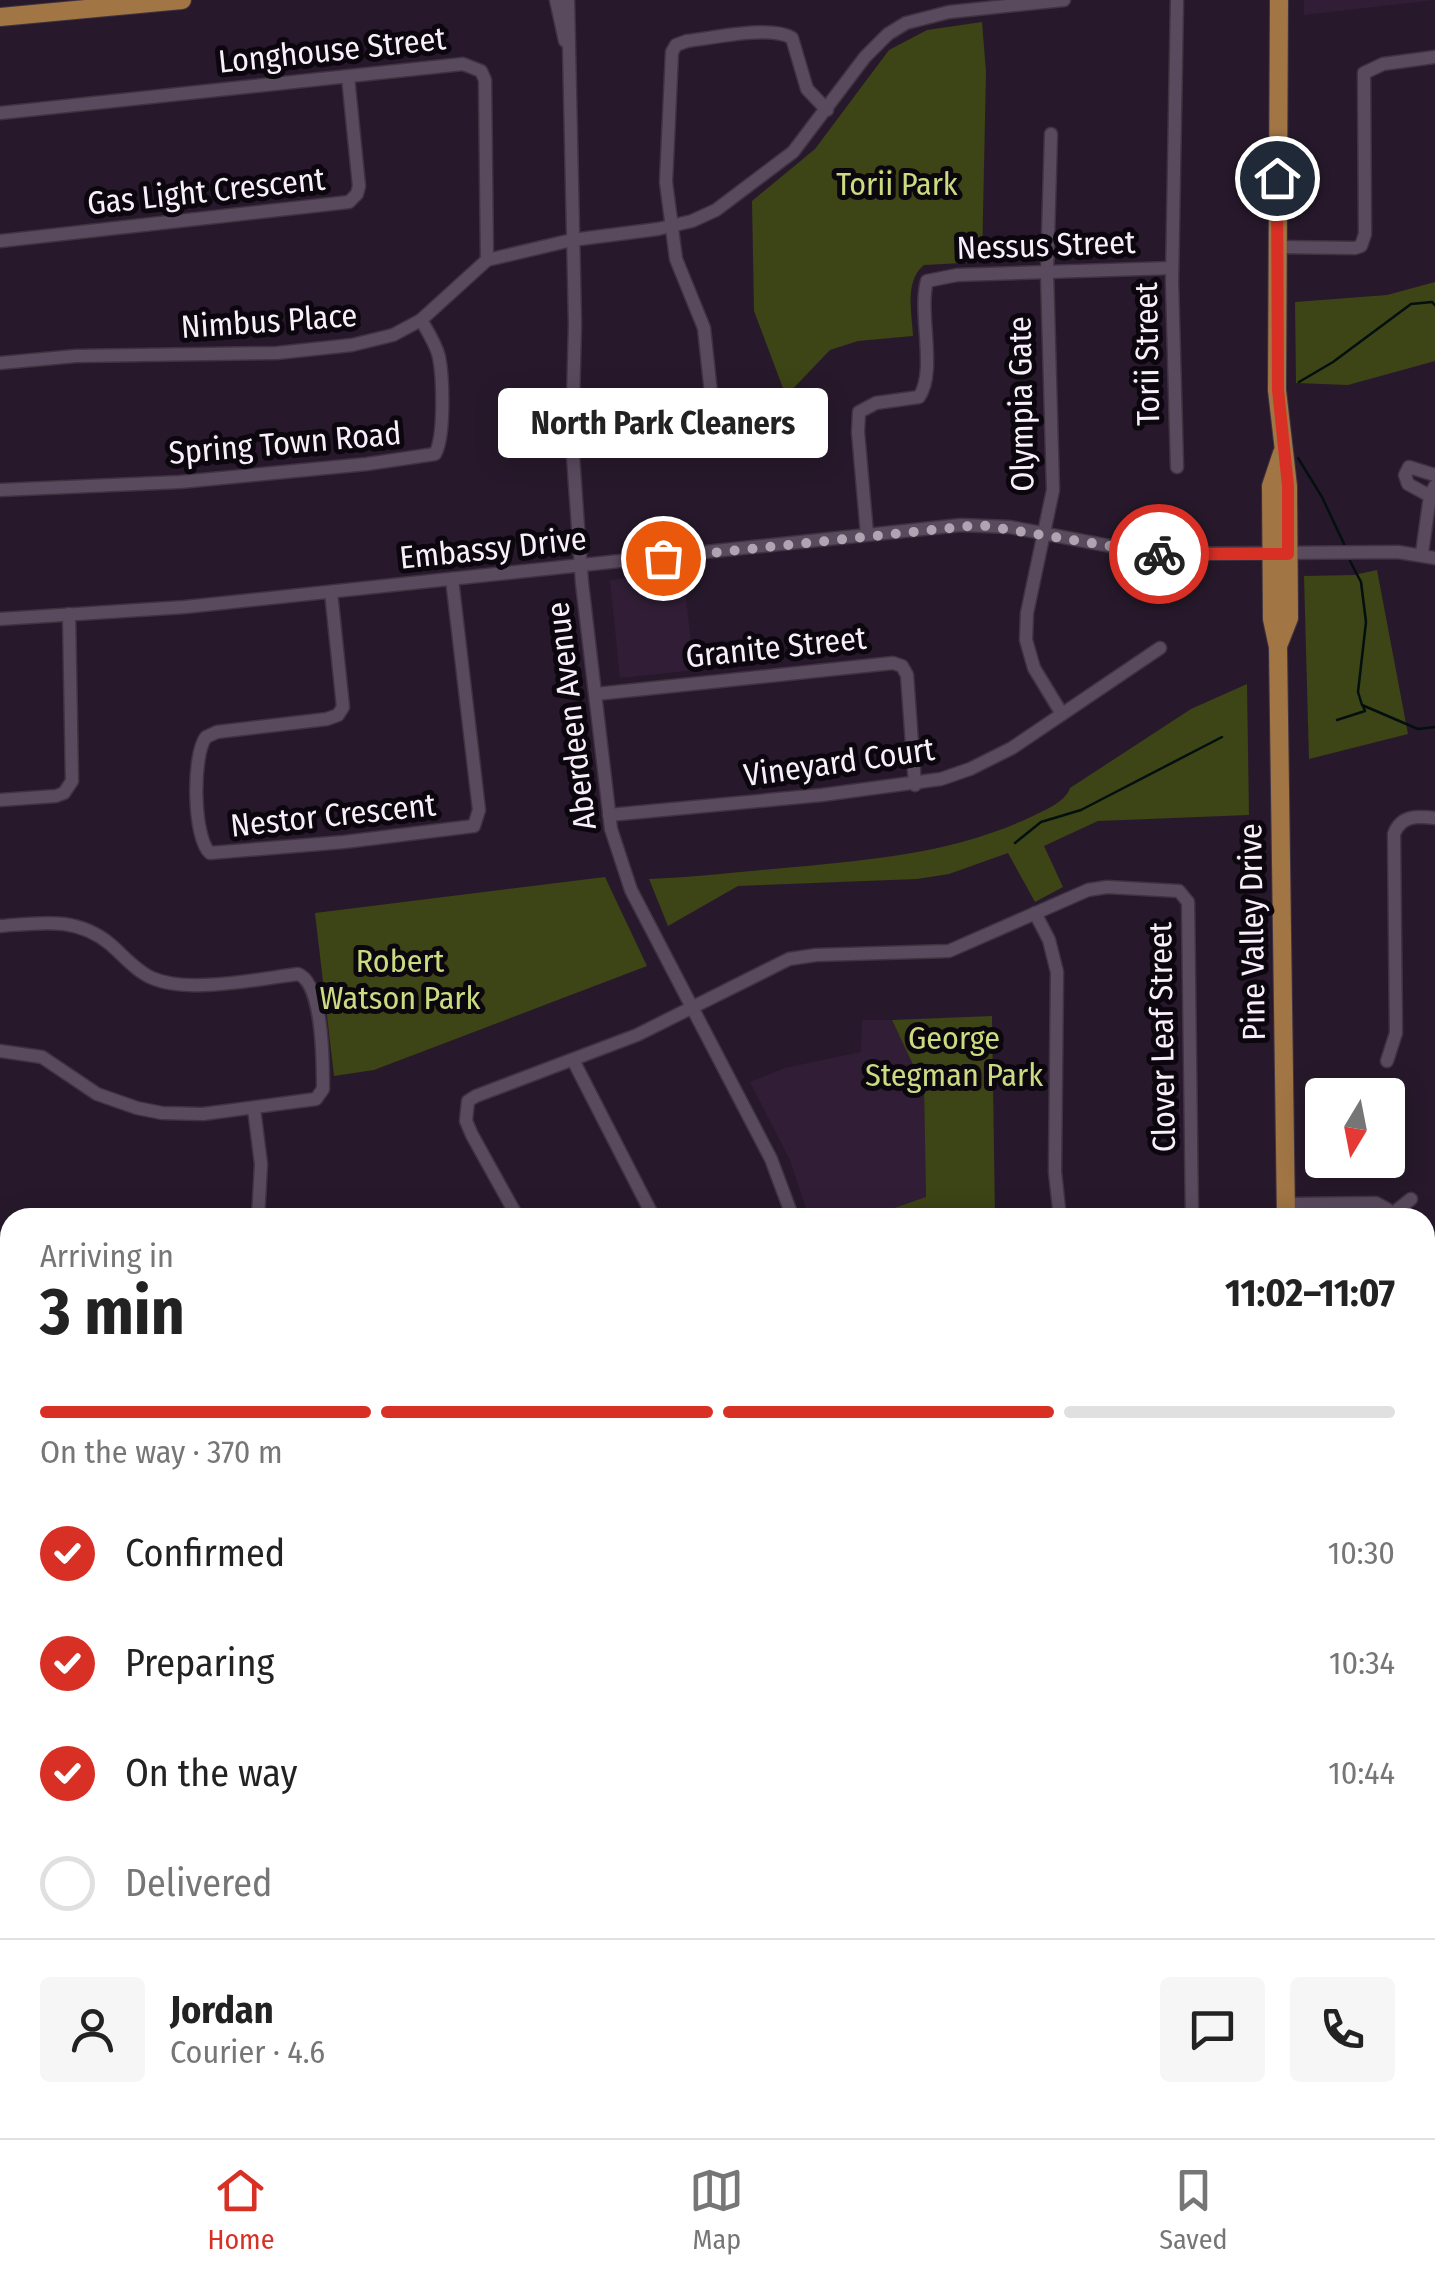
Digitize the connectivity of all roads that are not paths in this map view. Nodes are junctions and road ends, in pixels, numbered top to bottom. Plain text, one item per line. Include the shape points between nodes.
1 (182, 0) edge
2 (556, 0) edge
3 (568, 0) edge
4 (1064, 0) edge
5 (1177, 0) edge
6 (1278, 0) edge
7 (0, 17) edge
8 (567, 48) junction
9 (1435, 57) edge
10 (348, 76) junction
11 (827, 110) junction
12 (0, 113) edge
13 (1051, 134) dead end
14 (672, 226) junction
15 (572, 240) junction
16 (0, 241) edge
17 (1277, 247) junction
18 (487, 260) junction
19 (1172, 268) junction
20 (1047, 272) junction
21 (421, 320) junction
22 (0, 362) edge
23 (712, 412) dead end
24 (1177, 467) dead end
25 (1435, 475) edge
26 (0, 490) edge
27 (1432, 491) edge
28 (868, 534) junction
29 (1044, 534) junction
30 (1280, 554) junction
31 (1428, 556) edge
32 (582, 565) junction
33 (452, 579) junction
34 (331, 592) junction
35 (70, 614) junction
36 (0, 620) edge
37 (1160, 648) dead end
38 (596, 694) junction
39 (1062, 714) junction
40 (915, 784) junction
41 (0, 800) edge
42 (609, 816) junction
43 (1435, 818) edge
44 (1035, 913) junction
45 (0, 926) edge
46 (692, 1008) junction
47 (0, 1051) edge
48 (573, 1060) junction
49 (1386, 1061) dead end
50 (254, 1109) junction
51 (1410, 1199) dead end
52 (259, 1208) edge
53 (513, 1208) edge
54 (649, 1208) edge
55 (789, 1208) edge
56 (1059, 1208) edge
57 (1192, 1208) edge
58 (1286, 1208) edge
59 (1325, 1208) edge
60 (1381, 1208) edge
61 (1400, 1208) edge

1 - 7 main road
2 - 8 street, Aberdeen Avenue
3 - 8 street, Aberdeen Avenue
4 - 11 street via 906,23 873,48
5 - 19 street, Torii Street
6 - 17 main road, Pine Valley Drive
8 - 15 street, Aberdeen Avenue
9 - 17 street via 1384,64 1364,74 1361,246
10 - 12 street, Longhouse Street
10 - 16 street, Gas Light Crescent via 359,186 349,202
10 - 18 street, Longhouse Street via 463,64 481,70
11 - 14 street via 793,152 732,199
11 - 14 street via 808,89 787,35 676,45 666,171
13 - 20 street, Olympia Gate
14 - 15 street
14 - 23 street via 678,265 704,328
15 - 18 street, Nimbus Place
15 - 32 street, Aberdeen Avenue via 572,442
17 - 30 main road, Pine Valley Drive via 1278,390 1288,486
18 - 21 street, Nimbus Place
19 - 20 street, Nessus Street
19 - 24 street, Torii Street
20 - 28 street, Nessus Street via 927,281 922,394 859,412
20 - 29 street, Olympia Gate via 1052,490
21 - 22 street, Nimbus Place via 352,345
21 - 26 street, Spring Town Road via 440,366 435,454 270,474
25 - 27 street via 1414,467 1405,475 1408,484
27 - 31 street
28 - 29 street, Embassy Drive via 980,525
28 - 32 street, Embassy Drive
29 - 30 street, Embassy Drive via 1152,554
29 - 39 street, Olympia Gate via 1026,640 1034,668
30 - 31 street, Embassy Drive
30 - 58 main road, Pine Valley Drive via 1289,618 1278,646
32 - 33 street, Embassy Drive
32 - 38 street, Aberdeen Avenue
33 - 34 street, Embassy Drive
33 - 34 street, Nestor Crescent via 480,810 474,826 210,853 198,823 199,754 206,737 327,719 344,707
34 - 35 street, Embassy Drive
35 - 36 street, Embassy Drive
35 - 41 street via 72,781 56,796
37 - 39 street, Vineyard Court
38 - 40 street, Granite Street via 893,663 907,676
38 - 42 street, Aberdeen Avenue
39 - 40 street, Vineyard Court via 986,762
40 - 42 street, Vineyard Court
42 - 46 street, Aberdeen Avenue via 631,890
43 - 49 street via 1410,817 1394,834 1396,1033
44 - 46 street, Clover Leaf Street via 949,952 789,960
44 - 56 street via 1057,972
44 - 57 street, Clover Leaf Street via 1106,887 1185,895
45 - 50 street via 74,924 139,971 168,983 306,977 317,1011 323,1089 316,1099
46 - 48 street, Clover Leaf Street
46 - 55 street, Aberdeen Avenue via 772,1159
47 - 50 street via 42,1057 97,1094 162,1114
48 - 53 street, Clover Leaf Street via 468,1101 466,1121
48 - 54 street
50 - 52 street via 262,1164
51 - 61 street
59 - 60 street

